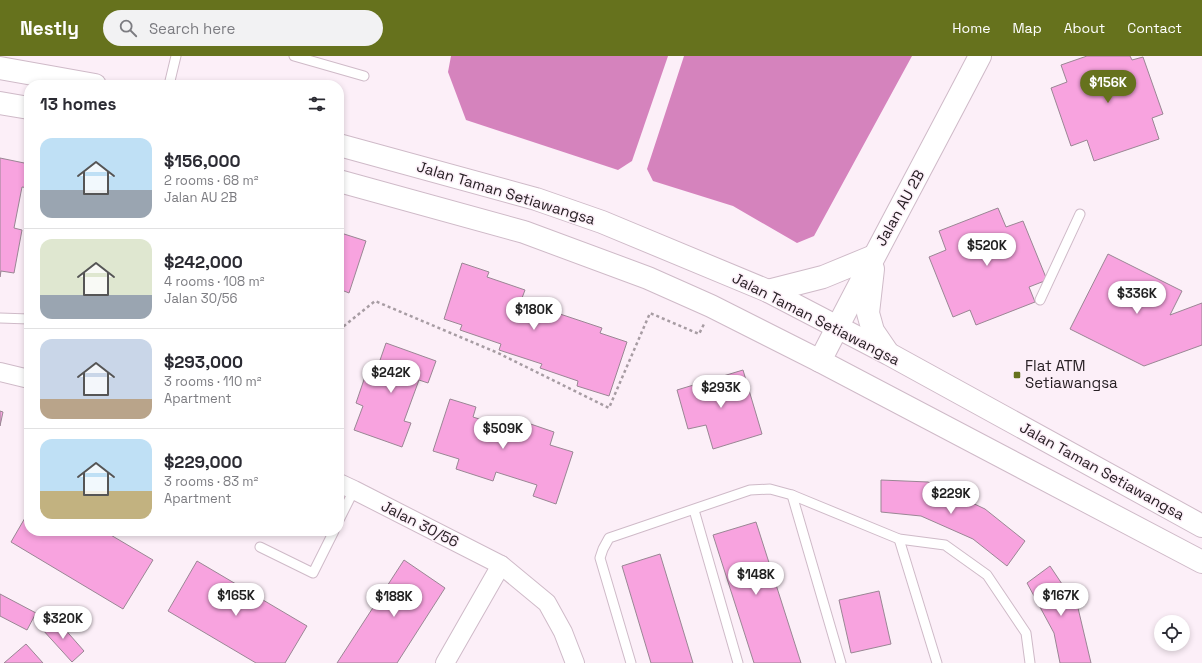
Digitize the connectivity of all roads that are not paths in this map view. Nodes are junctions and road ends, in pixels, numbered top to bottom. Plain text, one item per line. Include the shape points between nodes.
1 (176, 56) edge
2 (294, 56) edge
3 (980, 56) edge
4 (0, 68) edge
5 (364, 76) dead end
6 (67, 80) edge
7 (170, 80) edge
8 (0, 103) edge
9 (24, 107) edge
10 (344, 146) edge
11 (344, 182) edge
12 (1080, 214) dead end
13 (874, 256) junction
14 (768, 291) junction
15 (1040, 300) dead end
16 (0, 318) edge
17 (24, 318) edge
18 (838, 327) junction
19 (889, 354) junction
20 (820, 361) junction
21 (0, 372) edge
22 (24, 378) edge
23 (347, 487) edge
24 (792, 495) junction
25 (344, 499) edge
26 (694, 510) junction
27 (1202, 526) edge
28 (331, 536) edge
29 (899, 539) junction
30 (260, 547) dead end
31 (1202, 562) edge
32 (501, 565) junction
33 (445, 663) edge
34 (575, 663) edge
35 (631, 663) edge
36 (738, 663) edge
37 (841, 663) edge
38 (937, 663) edge
39 (1030, 663) edge

1 - 7 lane
2 - 5 lane
3 - 13 main road, Jalan AU 2B
4 - 6 main road
8 - 9 main road
10 - 14 main road, Jalan Taman Setiawangsa via 536,199 602,222
11 - 20 main road via 524,232 648,278 711,306
12 - 15 lane
13 - 14 main road via 823,277
13 - 18 main road, Jalan AU 2B
13 - 19 main road via 868,313 874,331
14 - 18 main road, Jalan Taman Setiawangsa
16 - 17 lane
18 - 19 main road, Jalan Taman Setiawangsa
18 - 20 main road, Jalan AU 2B
19 - 27 main road, Jalan Taman Setiawangsa
20 - 31 main road
21 - 22 street
23 - 25 lane
23 - 32 street, Jalan 30/56
24 - 26 lane via 770,490 750,490
24 - 29 lane
24 - 37 lane
26 - 35 lane via 609,538 603,549 600,558
26 - 36 lane
28 - 30 lane via 313,572
29 - 38 lane
29 - 39 lane via 945,545 987,575 1026,633
32 - 33 street
32 - 34 street, Jalan 30/56 via 547,603 563,632

